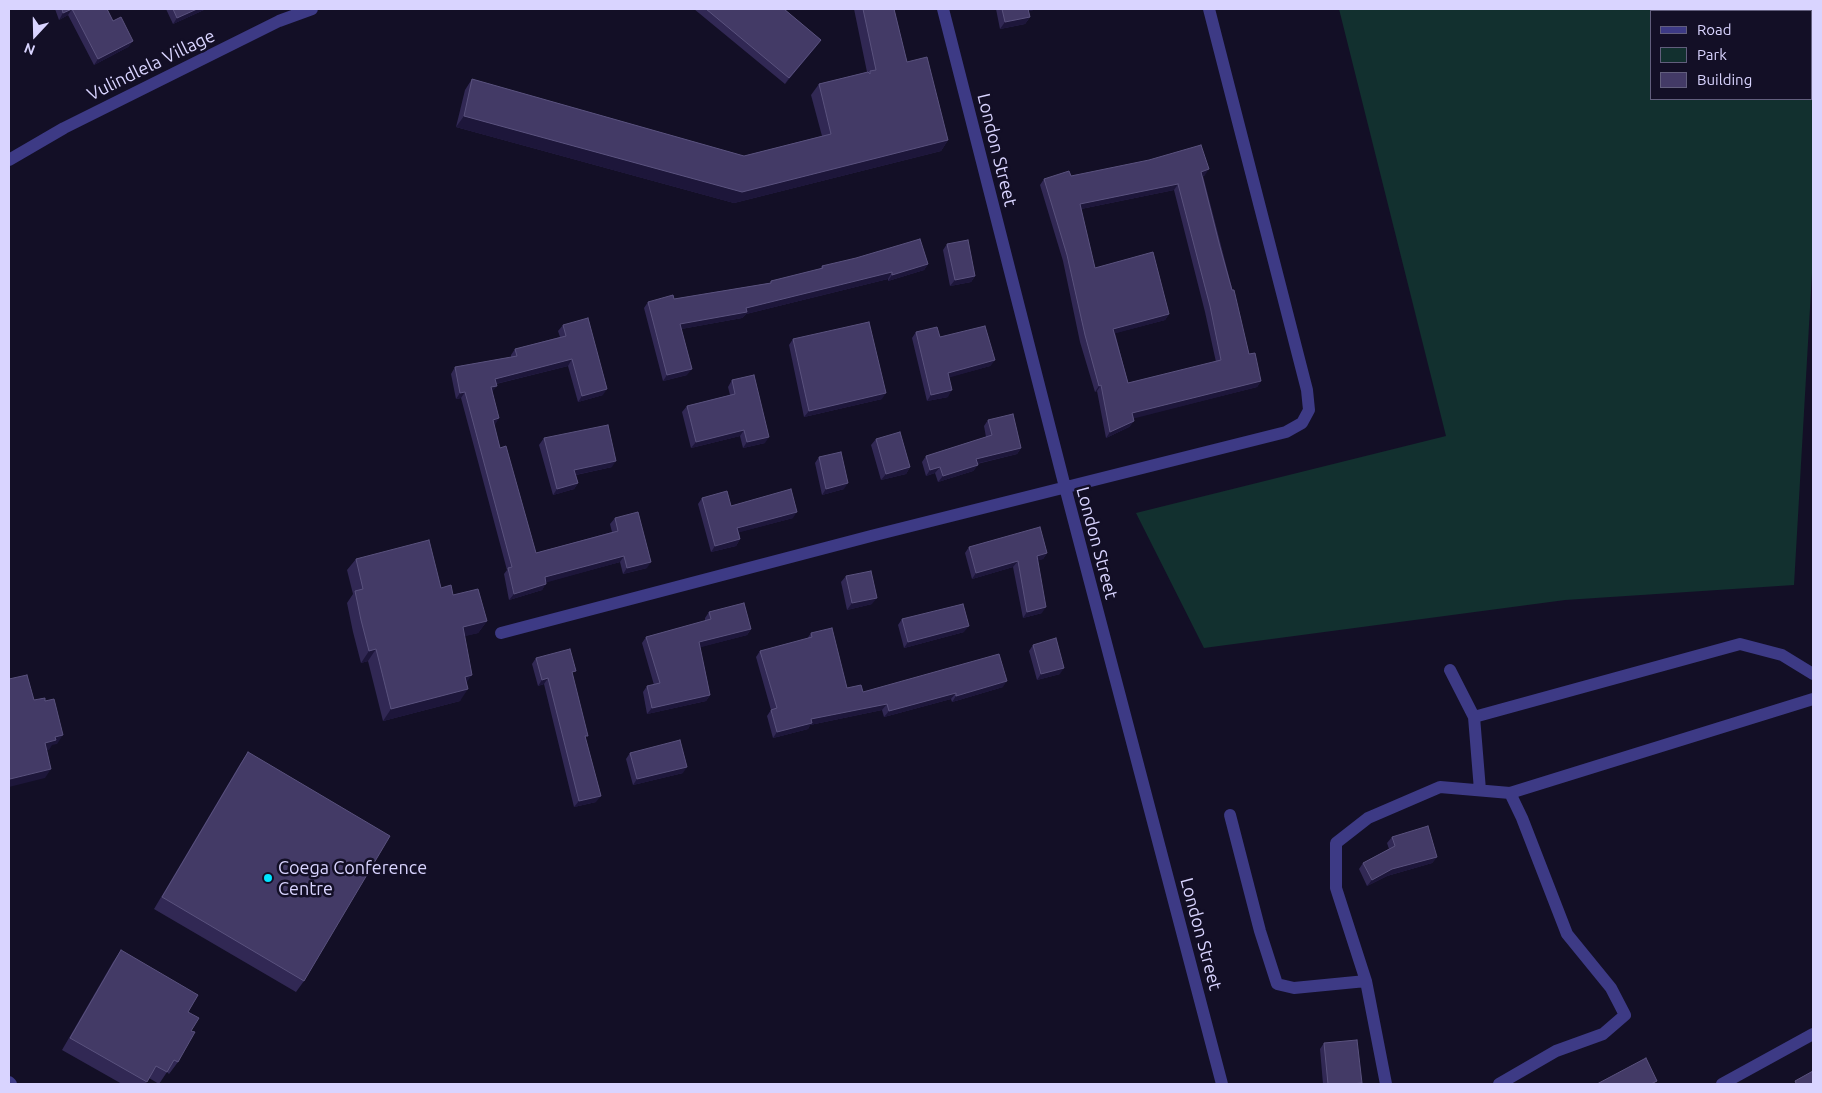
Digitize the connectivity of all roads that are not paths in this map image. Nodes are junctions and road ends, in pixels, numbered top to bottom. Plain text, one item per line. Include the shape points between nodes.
1 (312, 9) edge
2 (943, 9) edge
3 (1208, 9) edge
4 (9, 160) edge
5 (1065, 487) junction
6 (501, 633) dead end
7 (1450, 670) dead end
8 (1813, 674) edge
9 (1813, 699) edge
10 (1474, 718) junction
11 (1480, 790) junction
12 (1510, 792) junction
13 (1230, 815) dead end
14 (1366, 981) junction
15 (1813, 1034) edge
16 (1222, 1084) edge
17 (1386, 1084) edge
18 (1499, 1084) edge
19 (1722, 1084) edge

1 - 4 street, Vulindlela Village via 279,21 64,128
2 - 5 street, London Street
3 - 5 street via 1307,390 1309,410 1302,423 1286,432
5 - 6 street
5 - 16 street, London Street
7 - 10 street
8 - 10 street via 1782,655 1740,644
9 - 12 street
10 - 11 street
11 - 12 street
11 - 14 street via 1440,787 1368,818 1336,843 1336,888
12 - 18 street via 1567,934 1611,988 1624,1015 1603,1034 1556,1051
13 - 14 street via 1277,984 1294,988
14 - 17 street
15 - 19 street

